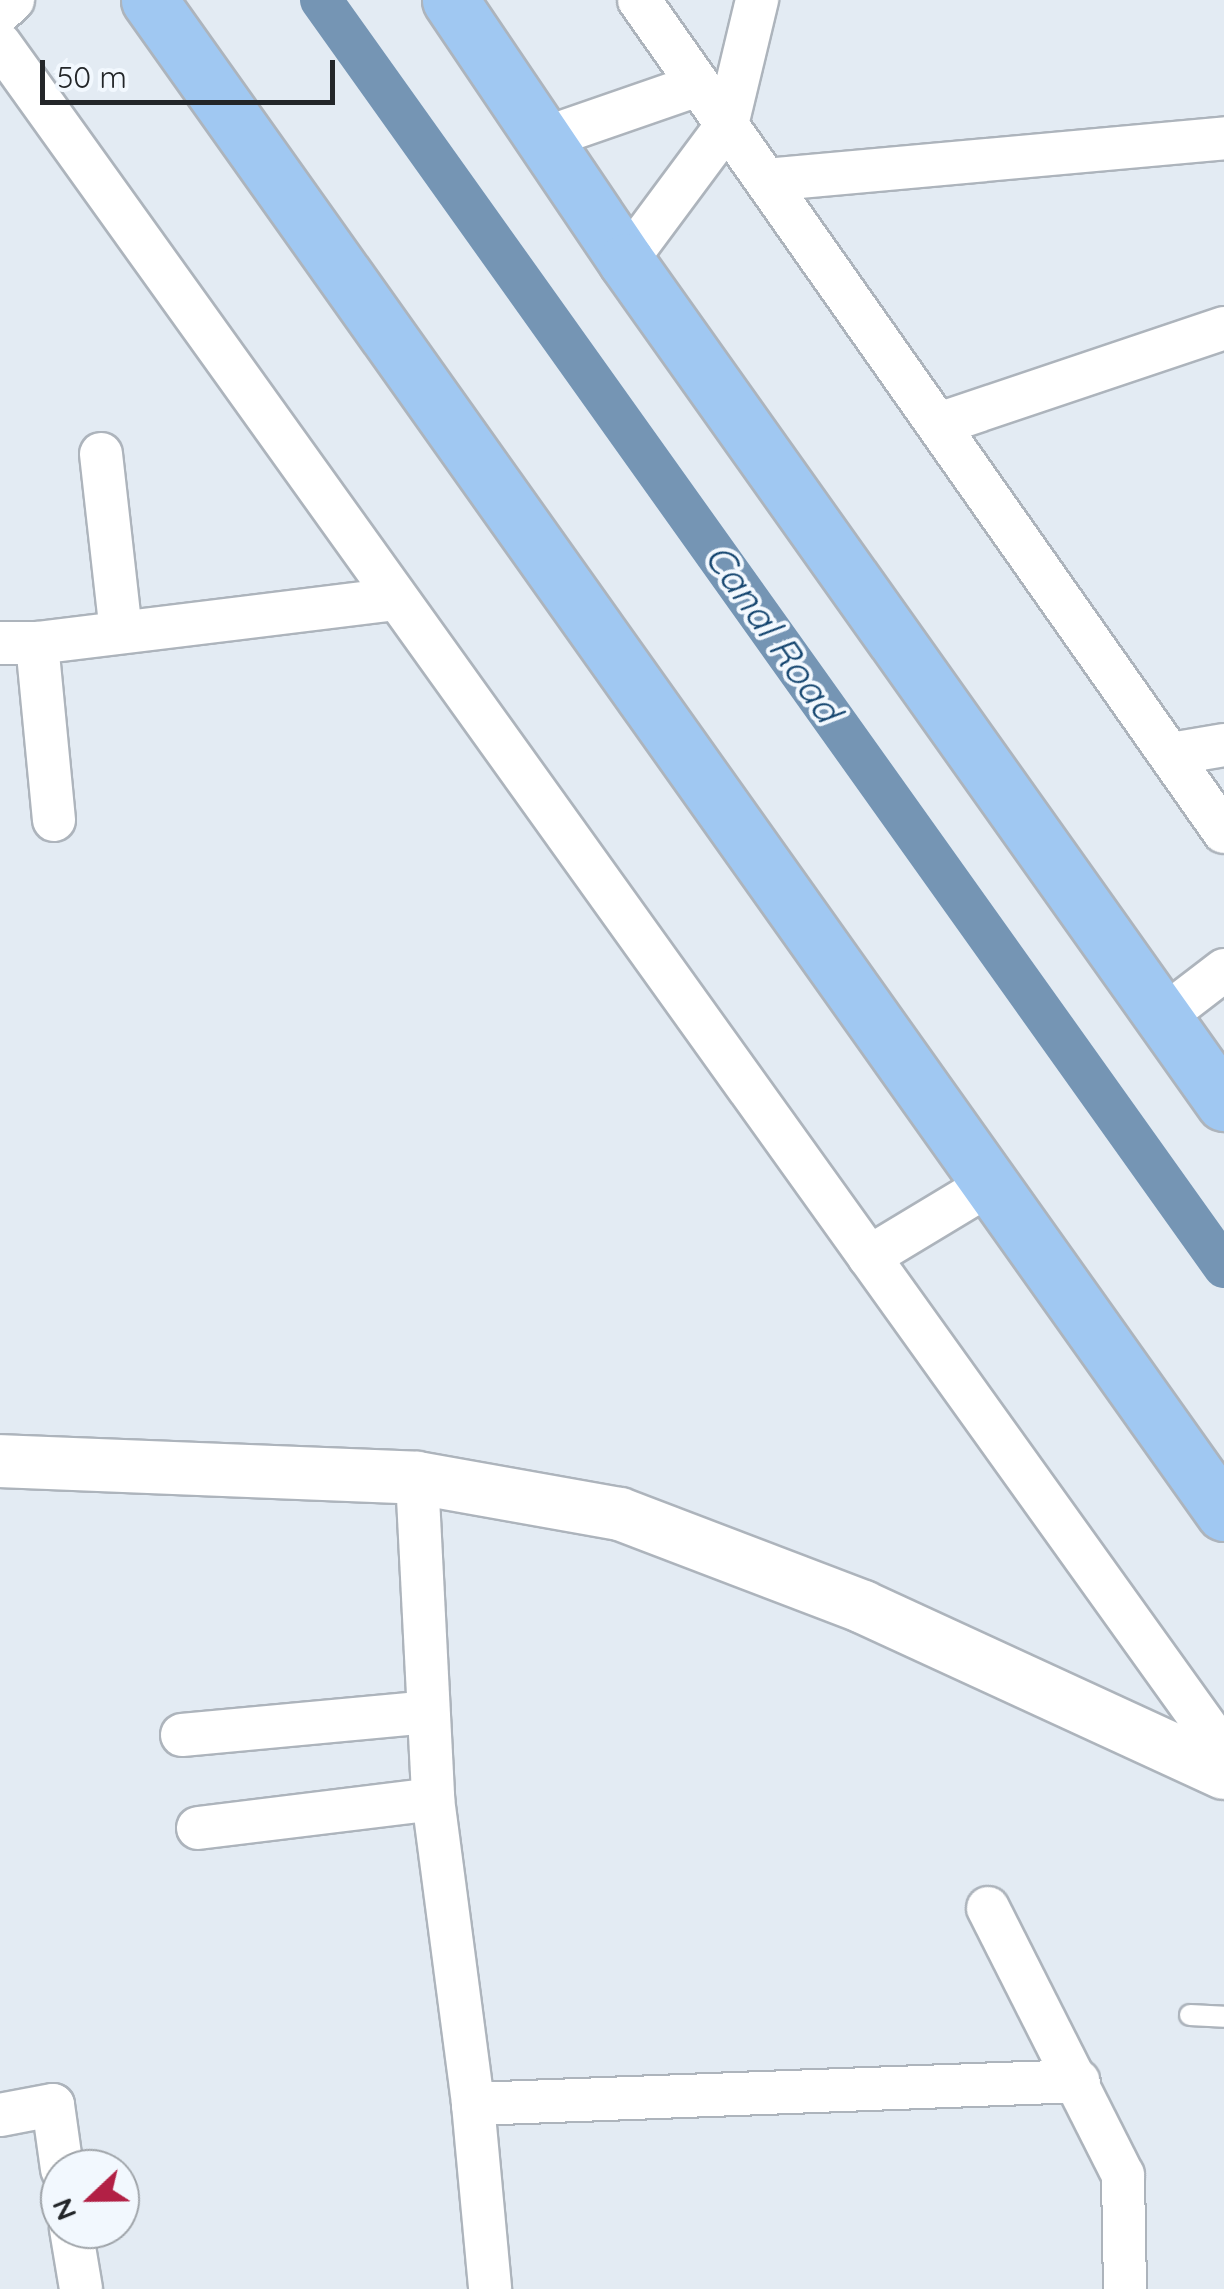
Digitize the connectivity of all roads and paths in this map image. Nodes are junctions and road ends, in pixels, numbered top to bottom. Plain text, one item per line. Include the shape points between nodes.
1 (13, 0) edge
2 (149, 0) edge
3 (450, 0) edge
4 (638, 0) edge
5 (757, 0) edge
6 (0, 12) edge
7 (0, 44) edge
8 (698, 85) junction
9 (727, 125) junction
10 (545, 138) junction
11 (1224, 138) edge
12 (766, 180) junction
13 (626, 261) junction
14 (1224, 328) edge
15 (939, 424) junction
16 (101, 454) dead end
17 (396, 599) junction
18 (121, 632) junction
19 (18, 643) edge
20 (1224, 745) edge
21 (1171, 754) junction
22 (54, 820) dead end
23 (1224, 832) edge
24 (1224, 970) edge
25 (1163, 1016) junction
26 (1224, 1103) edge
27 (990, 1184) junction
28 (869, 1256) junction
29 (0, 1461) edge
30 (417, 1478) junction
31 (1224, 1513) edge
32 (428, 1712) junction
33 (182, 1735) dead end
34 (1224, 1752) edge
35 (1224, 1773) edge
36 (433, 1799) junction
37 (198, 1828) dead end
38 (988, 1908) dead end
39 (1190, 2016) dead end
40 (1224, 2017) edge
41 (1080, 2081) junction
42 (473, 2104) junction
43 (0, 2115) edge
44 (59, 2149) edge
45 (75, 2249) edge
46 (80, 2289) edge
47 (490, 2289) edge
48 (1125, 2289) edge

1 - 6 street
2 - 27 highway
3 - 10 highway
4 - 8 street
5 - 9 street
7 - 17 street
8 - 9 street
8 - 10 street
9 - 12 street
9 - 13 street
10 - 13 highway
11 - 12 street
12 - 15 street
13 - 25 highway
14 - 15 street
15 - 21 street
16 - 18 street
17 - 18 street
17 - 28 street
18 - 19 street
19 - 22 street
20 - 21 street
21 - 23 street
24 - 25 street
25 - 26 highway
27 - 28 street
27 - 31 highway
28 - 34 street
29 - 30 street
30 - 32 street
30 - 35 street via 620,1514 862,1607
32 - 33 street
32 - 36 street
36 - 37 street
36 - 42 street
38 - 41 street
39 - 40 lane
41 - 42 street
41 - 48 street via 1123,2175
42 - 47 street
43 - 44 street via 53,2106
45 - 46 street

